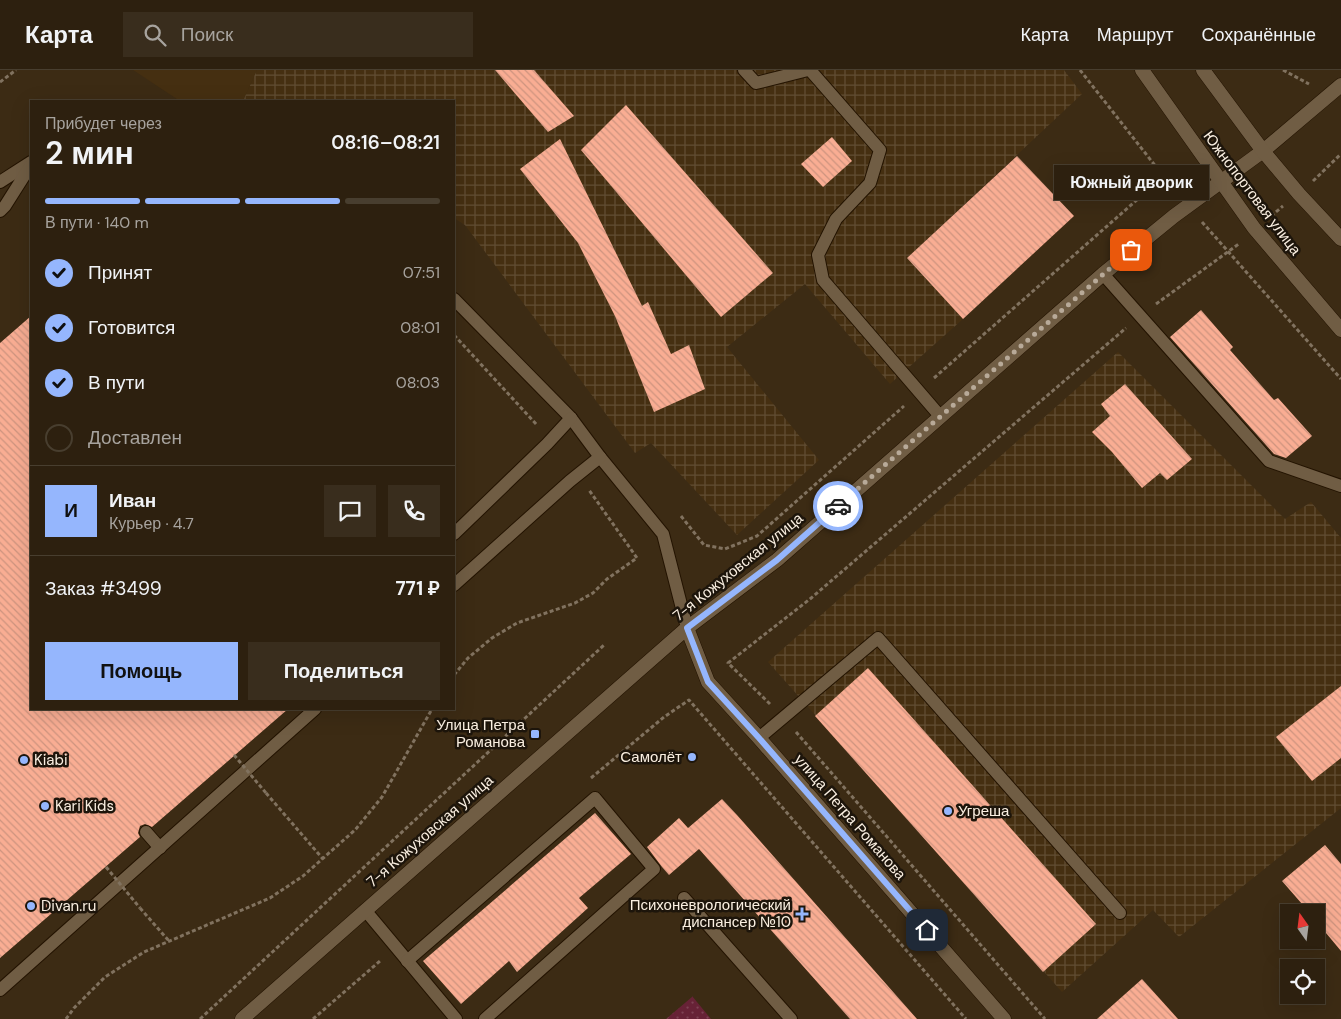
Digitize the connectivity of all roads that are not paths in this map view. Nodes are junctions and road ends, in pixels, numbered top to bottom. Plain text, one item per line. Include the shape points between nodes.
1 (744, 70) edge
2 (809, 70) edge
3 (1142, 70) edge
4 (1204, 70) edge
5 (1341, 84) edge
6 (1263, 151) junction
7 (30, 165) edge
8 (30, 166) edge
9 (0, 182) edge
10 (1222, 182) junction
11 (0, 211) edge
12 (1341, 240) edge
13 (1103, 274) junction
14 (455, 300) edge
15 (1341, 330) edge
16 (940, 416) junction
17 (571, 418) junction
18 (600, 457) junction
19 (1341, 486) edge
20 (455, 533) edge
21 (455, 584) edge
22 (687, 628) junction
23 (314, 710) edge
24 (759, 738) junction
25 (146, 832) dead end
26 (160, 848) junction
27 (684, 898) dead end
28 (365, 910) junction
29 (1120, 913) dead end
30 (407, 961) junction
31 (0, 990) edge
32 (242, 1019) edge
33 (456, 1019) edge
34 (485, 1019) edge
35 (791, 1019) edge
36 (1004, 1019) edge

1 - 2 lane via 756,83
2 - 16 lane via 880,150 870,183 836,218 818,255 823,280
3 - 10 street, Южнопортовая улица
4 - 6 street
5 - 6 street, 7-я Кожуховская улица
6 - 10 street, 7-я Кожуховская улица
6 - 12 street
7 - 9 lane
8 - 11 lane
10 - 13 street, 7-я Кожуховская улица
10 - 15 street, Южнопортовая улица via 1254,228
13 - 16 street, 7-я Кожуховская улица
13 - 19 lane via 1269,461
14 - 17 lane
16 - 22 street, 7-я Кожуховская улица via 777,560
17 - 18 lane
17 - 20 lane
18 - 21 lane
18 - 22 lane via 663,534
22 - 24 street, улица Петра Романова via 708,682
22 - 28 street, 7-я Кожуховская улица
23 - 26 lane
24 - 29 lane via 878,638
24 - 36 street, улица Петра Романова
25 - 26 lane
26 - 31 lane
27 - 35 lane
28 - 30 lane
28 - 32 street, 7-я Кожуховская улица
30 - 33 lane
30 - 34 lane via 595,798 654,869

